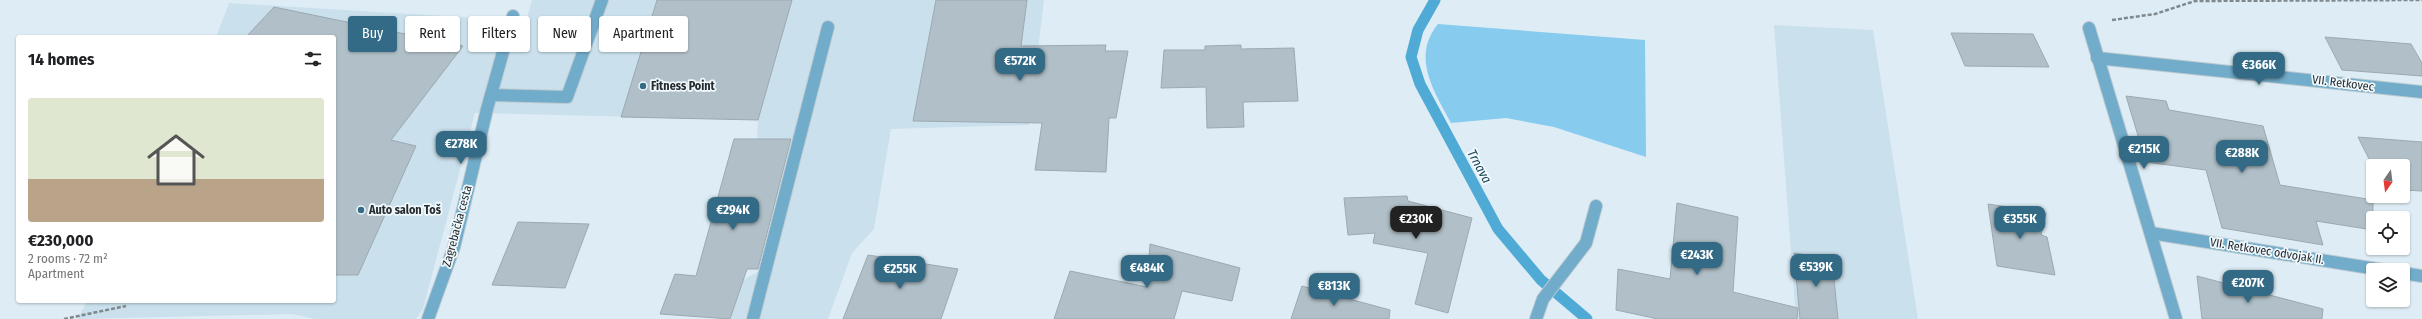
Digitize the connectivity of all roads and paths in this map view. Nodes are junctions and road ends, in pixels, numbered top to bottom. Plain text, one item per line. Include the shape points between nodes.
1 (602, 0) edge
2 (2422, 0) edge
3 (2107, 21) dead end
4 (828, 27) dead end
5 (2089, 28) dead end
6 (503, 52) edge
7 (2097, 58) junction
8 (2422, 92) edge
9 (491, 95) junction
10 (1596, 206) dead end
11 (2151, 233) junction
12 (2366, 267) edge
13 (2410, 274) edge
14 (2422, 276) edge
15 (126, 306) dead end
16 (64, 319) edge
17 (428, 319) edge
18 (753, 319) edge
19 (1536, 319) edge
20 (2176, 319) edge

1 - 9 street via 567,97
2 - 3 path via 2196,1 2155,14
4 - 18 street
5 - 7 street
6 - 9 street, Zagrebačka cesta
7 - 8 street, VII. Retkovec
7 - 11 street
9 - 17 street, Zagrebačka cesta via 454,247
10 - 19 street via 1586,243 1543,299
11 - 12 street, VII. Retkovec odvojak II.
11 - 20 street
13 - 14 street
15 - 16 path

